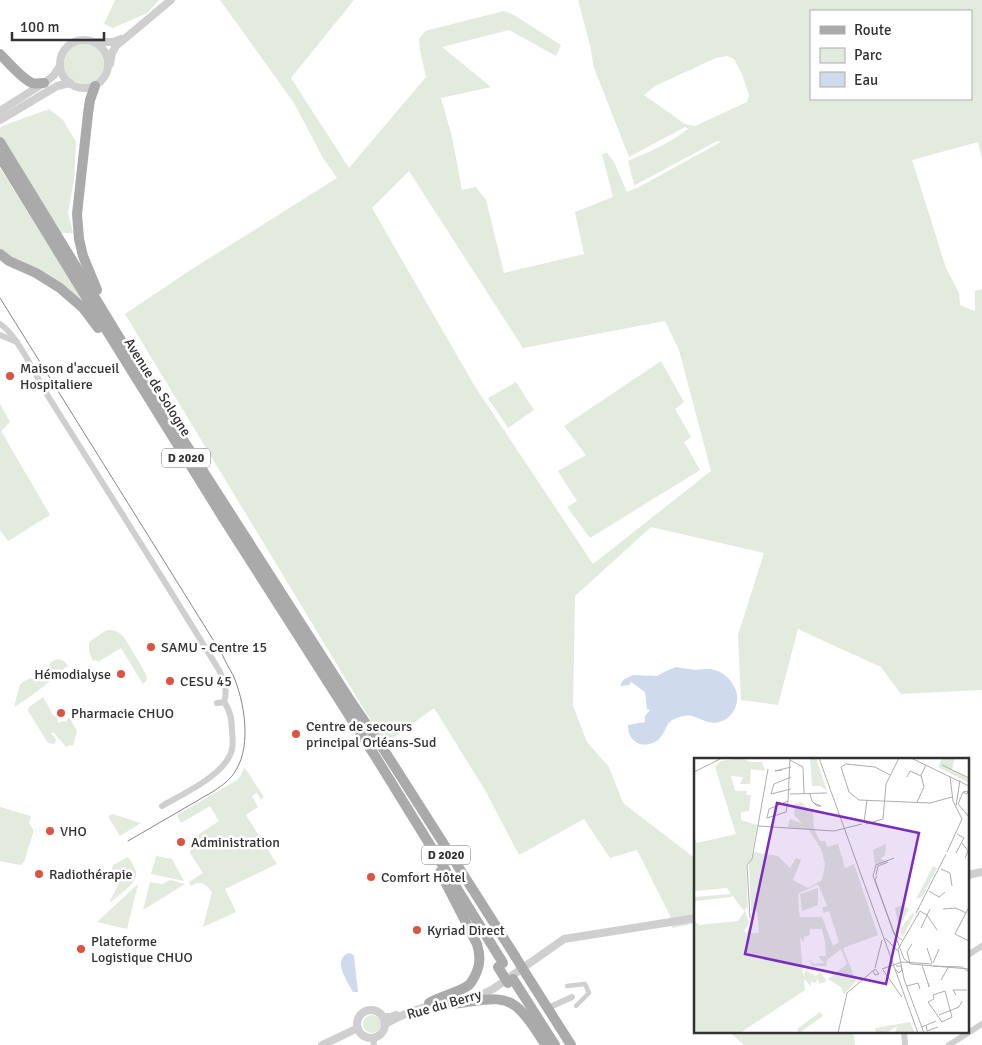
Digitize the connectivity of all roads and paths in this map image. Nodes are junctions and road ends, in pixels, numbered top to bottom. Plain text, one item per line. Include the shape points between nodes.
1 (171, 0) edge
2 (131, 33) junction
3 (94, 42) junction
4 (0, 54) edge
5 (60, 66) junction
6 (108, 68) junction
7 (44, 83) junction
8 (70, 84) junction
9 (94, 86) junction
10 (1, 114) edge
11 (0, 142) edge
12 (0, 157) edge
13 (0, 254) edge
14 (5, 260) edge
15 (0, 324) edge
16 (0, 336) edge
17 (17, 342) junction
18 (137, 366) junction
19 (250, 560) junction
20 (375, 756) junction
21 (162, 806) dead end
22 (460, 910) junction
23 (694, 918) edge
24 (982, 946) edge
25 (970, 955) edge
26 (507, 962) junction
27 (514, 979) junction
28 (566, 986) dead end
29 (572, 997) dead end
30 (433, 1004) junction
31 (576, 1006) dead end
32 (548, 1008) junction
33 (384, 1021) junction
34 (982, 1024) edge
35 (358, 1028) junction
36 (904, 1032) edge
37 (969, 1032) edge
38 (970, 1032) edge
39 (373, 1041) edge
40 (545, 1044) edge
41 (322, 1045) edge
42 (556, 1045) edge
43 (564, 1045) edge
44 (571, 1045) edge
45 (905, 1045) edge
46 (949, 1045) edge

1 - 2 street
2 - 3 street via 113,42
2 - 6 street via 116,46
3 - 5 street via 84,40 70,44
3 - 6 street via 105,51
4 - 7 main road via 32,83
5 - 7 street
5 - 8 street
6 - 9 street via 104,79
7 - 10 street
8 - 9 street via 82,88
8 - 10 street via 57,86
9 - 18 main road via 77,214 79,239 94,285
11 - 18 main road, D 2020
12 - 19 main road, Avenue de Sologne / D 2020
13 - 14 main road
14 - 19 main road via 36,273 83,308 105,337 213,514
15 - 17 street
16 - 17 street
17 - 21 street via 219,670 226,692 221,703 228,708 233,734 231,753 224,767
18 - 26 main road, D 2020 via 348,697
19 - 20 main road, Avenue de Sologne / D 2020
20 - 22 main road
20 - 26 main road, D 2020
22 - 26 main road
22 - 30 main road via 477,944 480,962 468,985 438,998
23 - 27 street, Rue du Berry via 564,939
24 - 25 street
26 - 27 main road, D 2020
27 - 30 street, Rue du Berry
27 - 32 main road
27 - 40 main road
27 - 42 main road, D 2020
27 - 43 main road, D 2020
28 - 31 street via 585,984 588,993
29 - 32 street
30 - 33 street, Rue du Berry via 412,1008
30 - 40 main road via 506,1000 521,1010
32 - 44 main road
33 - 35 street via 378,1012 366,1011 358,1020
33 - 39 street via 382,1033
34 - 38 street
35 - 39 street
35 - 41 street
36 - 45 street
37 - 46 street

